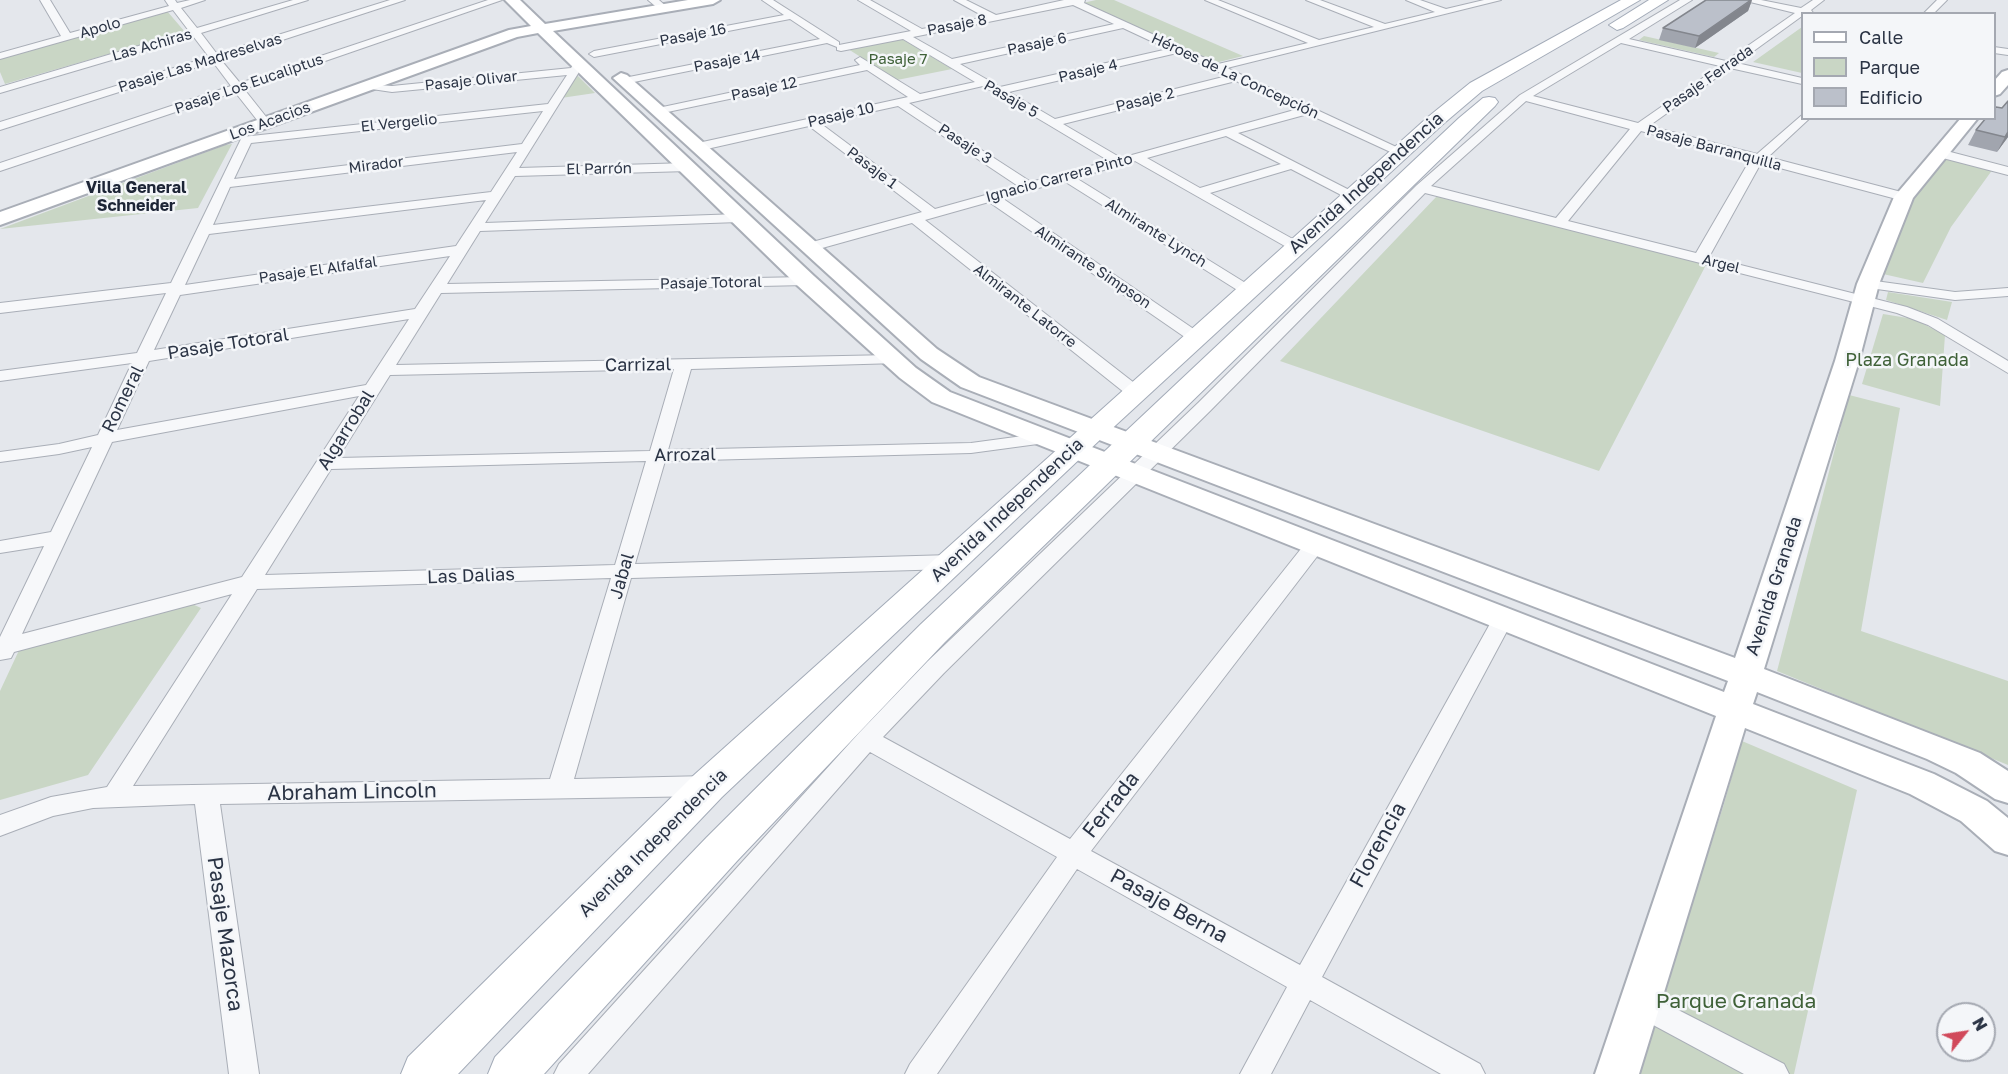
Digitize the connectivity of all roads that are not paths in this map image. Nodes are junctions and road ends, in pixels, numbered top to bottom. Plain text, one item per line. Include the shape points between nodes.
1 (45, 0) edge
2 (200, 0) edge
3 (303, 0) edge
4 (400, 0) edge
5 (497, 0) edge
6 (512, 0) edge
7 (713, 0) edge
8 (768, 0) edge
9 (863, 0) edge
10 (959, 0) edge
11 (1086, 0) edge
12 (1210, 0) edge
13 (1311, 0) edge
14 (1411, 0) edge
15 (1496, 0) edge
16 (1632, 0) edge
17 (1660, 0) edge
18 (1687, 0) edge
19 (1747, 0) edge
20 (1819, 0) edge
21 (1942, 0) edge
22 (1071, 1) edge
23 (173, 3) edge
24 (659, 5) edge
25 (1446, 12) junction
26 (1803, 12) edge
27 (1809, 12) edge
28 (1929, 12) edge
29 (793, 16) junction
30 (993, 18) junction
31 (1801, 18) edge
32 (546, 21) junction
33 (564, 26) junction
34 (1124, 26) junction
35 (1384, 27) junction
36 (193, 32) junction
37 (920, 32) junction
38 (903, 35) junction
39 (67, 37) junction
40 (830, 40) junction
41 (1620, 40) junction
42 (1318, 43) junction
43 (841, 48) junction
44 (1178, 50) junction
45 (582, 55) junction
46 (0, 56) edge
47 (214, 59) junction
48 (950, 63) junction
49 (1729, 64) junction
50 (870, 66) junction
51 (1216, 68) junction
52 (2008, 75) edge
53 (1237, 77) junction
54 (624, 81) junction
55 (1801, 81) edge
56 (984, 83) junction
57 (369, 86) junction
58 (236, 88) junction
59 (0, 90) edge
60 (1996, 90) edge
61 (999, 92) junction
62 (1524, 97) junction
63 (918, 98) junction
64 (900, 102) junction
65 (551, 106) junction
66 (1308, 110) junction
67 (658, 111) junction
68 (1803, 120) edge
69 (1968, 120) edge
70 (811, 122) junction
71 (264, 123) junction
72 (1053, 123) junction
73 (0, 126) edge
74 (1638, 128) junction
75 (1227, 132) junction
76 (243, 136) junction
77 (525, 147) junction
78 (699, 147) junction
79 (1401, 152) junction
80 (1939, 153) junction
81 (1136, 157) junction
82 (1757, 159) junction
83 (2008, 161) edge
84 (1120, 162) junction
85 (1981, 163) junction
86 (1291, 165) junction
87 (0, 167) edge
88 (688, 167) junction
89 (2008, 171) edge
90 (510, 172) junction
91 (1066, 177) junction
92 (226, 184) junction
93 (1029, 187) junction
94 (1422, 188) junction
95 (1199, 192) junction
96 (495, 195) junction
97 (1352, 195) junction
98 (1904, 196) junction
99 (991, 197) junction
100 (932, 213) junction
101 (739, 218) junction
102 (914, 218) junction
103 (0, 219) edge
104 (1558, 223) junction
105 (475, 227) junction
106 (204, 230) junction
107 (1295, 246) junction
108 (810, 247) junction
109 (460, 250) junction
110 (1701, 258) junction
111 (806, 282) junction
112 (176, 289) junction
113 (436, 289) junction
114 (1247, 290) junction
115 (1866, 292) junction
116 (2008, 292) edge
117 (0, 308) edge
118 (420, 314) junction
119 (1195, 338) junction
120 (143, 357) junction
121 (892, 360) junction
122 (684, 364) junction
123 (2008, 368) edge
124 (384, 370) junction
125 (0, 376) edge
126 (372, 389) junction
127 (1136, 393) junction
128 (104, 439) junction
129 (1071, 439) junction
130 (657, 456) junction
131 (0, 457) edge
132 (1133, 458) junction
133 (325, 464) junction
134 (1375, 535) junction
135 (58, 537) junction
136 (1315, 545) junction
137 (0, 547) edge
138 (1357, 561) junction
139 (951, 562) junction
140 (623, 571) junction
141 (250, 582) junction
142 (1503, 618) junction
143 (2, 651) edge
144 (1746, 675) junction
145 (1733, 709) junction
146 (867, 739) junction
147 (708, 786) junction
148 (559, 789) junction
149 (2008, 789) edge
150 (206, 794) junction
151 (114, 796) junction
152 (0, 826) edge
153 (2008, 840) edge
154 (1074, 853) junction
155 (1304, 981) junction
156 (1641, 1004) junction
157 (244, 1074) edge
158 (425, 1074) edge
159 (512, 1074) edge
160 (569, 1074) edge
161 (920, 1074) edge
162 (1255, 1074) edge
163 (1470, 1074) edge
164 (1617, 1074) edge
165 (1774, 1074) edge

1 - 39 street
2 - 23 street, Apolo
3 - 36 street, Las Achiras
4 - 47 street, Pasaje Las Madreselvas
5 - 58 street, Pasaje Los Eucaliptus
6 - 32 main road
7 - 24 main road, Los Acacios
8 - 29 street
9 - 37 street
10 - 30 street
11 - 22 street, Pasaje 8
12 - 42 street
13 - 35 street
14 - 25 street
15 - 25 street
16 - 79 main road, Avenida Independencia via 1476,87
17 - 132 main road, Avenida Independencia via 1483,106
18 - 41 street, Avenida Independencia
19 - 26 street
20 - 27 street, Pasaje Ferrada
21 - 28 street
22 - 30 street, Pasaje 8
22 - 34 street, Héroes de La Concepción
23 - 36 street
23 - 39 street, Apolo
24 - 33 main road, Los Acacios
25 - 35 street
29 - 40 street
29 - 45 street, Pasaje 16
30 - 37 street, Pasaje 8
31 - 49 street, Pasaje Ferrada
32 - 33 main road, Los Acacios
32 - 45 main road
32 - 57 main road, Los Acacios
33 - 45 main road
34 - 44 street, Héroes de La Concepción
34 - 48 street, Pasaje 6
35 - 42 street
36 - 47 street
36 - 59 street, Las Achiras
37 - 38 street, Pasaje 8
38 - 43 street, Pasaje 8
38 - 48 street, Pasaje 5
39 - 46 street, Apolo
40 - 43 street
40 - 54 street, Pasaje 14
41 - 49 street
41 - 62 street, Avenida Independencia
42 - 51 street
43 - 50 street
44 - 51 street, Héroes de La Concepción
44 - 61 street, Pasaje 4
45 - 54 main road
45 - 57 street, Pasaje Olivar via 392,89
45 - 65 street, Algarrobal
45 - 88 main road
47 - 58 street
47 - 73 street, Pasaje Las Madreselvas
48 - 56 street, Pasaje 5
49 - 55 street
49 - 74 street, Pasaje Ferrada
50 - 63 street
50 - 67 street, Pasaje 12
51 - 53 street, Héroes de La Concepción
52 - 60 main road
53 - 66 street, Héroes de La Concepción
53 - 72 street, Pasaje 2
54 - 67 main road
56 - 61 street, Pasaje 5
56 - 63 street, Pasaje 10
57 - 71 main road, Los Acacios
58 - 71 street
58 - 87 street, Pasaje Los Eucaliptus
61 - 72 street, Pasaje 5
62 - 74 street, Pasaje Barranquilla
62 - 94 street, Avenida Independencia
63 - 64 street, Pasaje 10
64 - 70 street, Pasaje 10
64 - 93 street, Pasaje 3
65 - 76 street, El Vergelio
65 - 77 street, Algarrobal
66 - 75 street, Ignacio Carrera Pinto
66 - 79 street, Héroes de La Concepción
67 - 78 main road
68 - 82 street
69 - 80 main road, Avenida Granada
70 - 78 street, Pasaje 10
70 - 100 street, Pasaje 1
71 - 76 main road, Los Acacios
72 - 84 street, Pasaje 5
74 - 82 street, Pasaje Barranquilla
74 - 104 street, Pasaje Ferrada
75 - 81 street, Ignacio Carrera Pinto
75 - 86 street
76 - 92 street, Romeral
76 - 103 main road, Los Acacios
77 - 90 street, Algarrobal
77 - 92 street, Mirador
78 - 108 main road
79 - 97 main road, Avenida Independencia
80 - 85 street
80 - 98 main road, Avenida Granada
81 - 84 street, Ignacio Carrera Pinto
81 - 95 street
82 - 98 street, Pasaje Barranquilla
82 - 110 street
83 - 85 street
84 - 91 street, Ignacio Carrera Pinto
85 - 89 street
86 - 95 street
86 - 97 street
88 - 90 street, El Parrón
88 - 101 main road
90 - 96 street, Algarrobal
91 - 93 street, Ignacio Carrera Pinto
91 - 114 street, Almirante Lynch
92 - 106 street, Romeral
93 - 99 street, Ignacio Carrera Pinto
94 - 104 street, Argel
94 - 132 street, Avenida Independencia via 1204,407
95 - 107 street
96 - 105 street, Algarrobal
96 - 106 street
97 - 107 main road, Avenida Independencia
98 - 115 main road, Avenida Granada
99 - 100 street, Ignacio Carrera Pinto
99 - 119 street, Almirante Simpson
100 - 102 street, Ignacio Carrera Pinto
101 - 105 street
101 - 111 main road
102 - 108 street, Ignacio Carrera Pinto
102 - 127 street, Almirante Latorre
104 - 110 street, Argel
105 - 109 street, Algarrobal
106 - 112 street, Romeral
107 - 114 main road, Avenida Independencia
108 - 129 main road via 952,372
109 - 112 street, Pasaje El Alfalfal
109 - 113 street, Algarrobal
110 - 115 street, Argel
111 - 113 street, Pasaje Totoral
111 - 121 main road
112 - 117 street, Pasaje El Alfalfal
112 - 120 street, Romeral
113 - 118 street, Algarrobal
114 - 119 main road, Avenida Independencia
115 - 116 street
115 - 123 street, Argel via 1933,322
115 - 144 main road, Avenida Granada
118 - 120 street, Pasaje Totoral
118 - 124 street, Algarrobal
119 - 127 main road, Avenida Independencia
120 - 125 street, Pasaje Totoral
120 - 128 street, Romeral
121 - 122 street, Carrizal
121 - 129 main road via 941,397
122 - 124 street, Carrizal
122 - 130 street, Jabal
124 - 126 street, Algarrobal
126 - 128 street
126 - 133 street, Algarrobal
127 - 129 main road, Avenida Independencia
128 - 131 street
128 - 135 street, Romeral
129 - 130 street, Arrozal via 971,448
129 - 132 main road
129 - 139 main road, Avenida Independencia
130 - 133 street, Arrozal
130 - 140 street, Jabal
132 - 134 main road
132 - 136 main road
132 - 146 street, Avenida Independencia
132 - 159 main road, Avenida Independencia via 950,617 839,727
133 - 141 street, Algarrobal
134 - 138 main road via 1379,552 1371,559
134 - 144 main road
135 - 137 street
135 - 143 street, Romeral
136 - 138 main road
136 - 154 street, Ferrada
138 - 142 main road
139 - 140 street, Las Dalias
139 - 147 main road, Avenida Independencia
140 - 141 street, Las Dalias
140 - 148 street, Jabal
141 - 143 street, Las Dalias
141 - 151 street, Algarrobal
142 - 145 main road
142 - 155 street, Florencia
144 - 145 main road, Avenida Granada
144 - 149 main road via 1939,750
145 - 153 main road via 1949,796
145 - 156 main road, Avenida Granada
146 - 154 street, Pasaje Berna
146 - 160 street, Avenida Independencia
147 - 148 street, Abraham Lincoln
147 - 158 main road, Avenida Independencia
148 - 150 street, Abraham Lincoln
150 - 151 street, Abraham Lincoln
150 - 157 street, Pasaje Mazorca
151 - 152 street, Abraham Lincoln via 51,807
154 - 155 street, Pasaje Berna
154 - 161 street, Ferrada
155 - 162 street, Florencia
155 - 163 street, Pasaje Berna
156 - 164 main road, Avenida Granada
156 - 165 street

